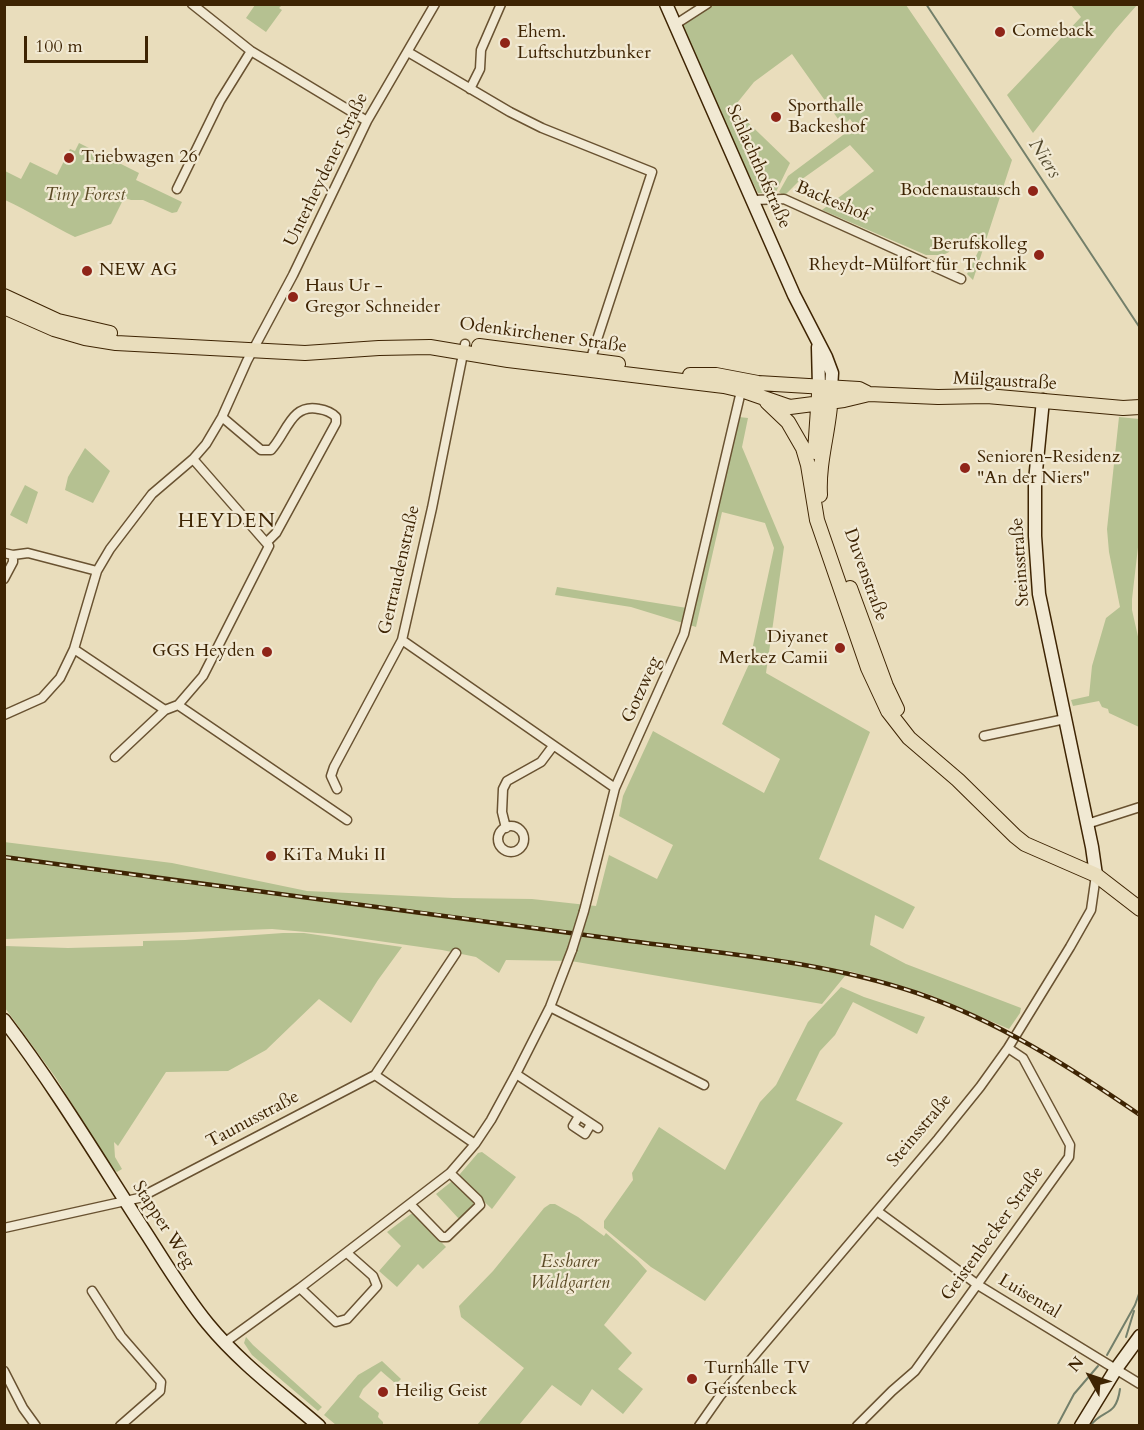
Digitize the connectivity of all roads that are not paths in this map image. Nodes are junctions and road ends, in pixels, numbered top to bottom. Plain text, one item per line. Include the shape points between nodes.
1 (192, 4) edge
2 (435, 4) edge
3 (501, 4) edge
4 (666, 4) edge
5 (707, 4) edge
6 (676, 24) junction
7 (251, 51) junction
8 (408, 52) junction
9 (470, 89) junction
10 (367, 121) junction
11 (177, 189) dead end
12 (753, 200) junction
13 (961, 279) dead end
14 (4, 296) edge
15 (4, 307) edge
16 (254, 347) junction
17 (464, 348) junction
18 (589, 365) junction
19 (742, 385) junction
20 (825, 395) junction
21 (761, 397) junction
22 (1043, 400) junction
23 (1140, 406) edge
24 (222, 417) junction
25 (193, 459) junction
26 (811, 484) junction
27 (268, 544) junction
28 (9, 554) edge
29 (97, 571) junction
30 (4, 579) edge
31 (402, 640) junction
32 (74, 649) junction
33 (178, 705) junction
34 (165, 710) junction
35 (4, 715) edge
36 (1065, 719) junction
37 (984, 736) dead end
38 (553, 746) junction
39 (115, 757) dead end
40 (935, 759) junction
41 (615, 788) junction
42 (337, 789) dead end
43 (1140, 807) edge
44 (347, 820) dead end
45 (1087, 824) junction
46 (506, 828) dead end
47 (1095, 875) junction
48 (1140, 909) edge
49 (456, 953) dead end
50 (550, 1007) junction
51 (4, 1020) edge
52 (1008, 1048) junction
53 (516, 1074) junction
54 (375, 1075) junction
55 (704, 1085) dead end
56 (594, 1126) dead end
57 (475, 1144) junction
58 (450, 1173) junction
59 (125, 1201) junction
60 (410, 1204) junction
61 (877, 1211) junction
62 (4, 1228) edge
63 (348, 1252) junction
64 (978, 1285) junction
65 (300, 1288) junction
66 (92, 1291) dead end
67 (1140, 1336) edge
68 (224, 1343) junction
69 (1116, 1369) junction
70 (4, 1371) edge
71 (1140, 1384) edge
72 (36, 1425) edge
73 (120, 1425) edge
74 (319, 1425) edge
75 (699, 1425) edge
76 (857, 1425) edge
77 (1081, 1425) edge

1 - 7 street
2 - 8 street, Unterheydener Straße
3 - 9 street via 481,50 480,69
4 - 6 main road, Schlachthofstraße
5 - 6 street
6 - 12 main road, Schlachthofstraße
7 - 10 street
7 - 11 street via 220,101
8 - 9 street
8 - 10 street, Unterheydener Straße
9 - 18 street via 542,128 652,172
10 - 16 street, Unterheydener Straße via 294,275
12 - 13 street, Backeshof via 784,199
12 - 20 main road, Schlachthofstraße via 832,373
14 - 16 main road, Odenkirchener Straße via 58,321 110,333
15 - 16 main road, Odenkirchener Straße via 85,338 134,345
16 - 17 main road, Odenkirchener Straße via 431,338
16 - 24 street, Unterheydener Straße
17 - 18 main road, Odenkirchener Straße
17 - 31 street, Gertraudenstraße
18 - 19 main road, Odenkirchener Straße
19 - 20 main road, Odenkirchener Straße via 758,383
19 - 21 main road, Odenkirchener Straße
19 - 41 street, Gotzweg via 684,634
20 - 21 main road, Odenkirchener Straße via 790,407
20 - 22 main road, Mülgaustraße via 860,389 869,394
20 - 26 main road
20 - 40 main road, Duvenstraße via 830,420 820,474 825,520 886,686 902,716
21 - 26 main road via 798,436
22 - 23 main road, Mülgaustraße via 1123,408
22 - 36 main road, Steinsstraße via 1035,481 1039,594
24 - 25 street, Unterheydener Straße
24 - 27 street via 261,450 271,450 302,408 326,410 336,417
25 - 27 street
25 - 29 street, Unterheydener Straße via 152,494
26 - 40 main road, Duvenstraße via 817,520 877,691 909,738
27 - 33 street via 203,676
28 - 29 street via 28,553
28 - 30 street via 13,562
29 - 32 street, Unterheydener Straße
31 - 38 street
31 - 42 street, Gertraudenstraße via 334,767 331,776
32 - 34 street
32 - 35 street, Unterheydener Straße via 60,678 46,694
33 - 34 street
33 - 44 street
34 - 39 street
36 - 37 street
36 - 45 main road, Steinsstraße
38 - 41 street
38 - 46 street via 541,762 507,781 502,812
40 - 47 main road, Duvenstraße via 1025,844
41 - 50 street, Gotzweg, bridge via 584,911
43 - 45 street
45 - 47 main road, Steinsstraße
47 - 48 main road, Duvenstraße
47 - 52 street, Steinsstraße via 1090,910
49 - 54 street, Taunusstraße
50 - 53 street, Gotzweg
50 - 55 street
51 - 59 main road, Stapper Weg
52 - 61 street, Steinsstraße via 952,1123
52 - 64 street, Geistenbecker Straße via 1023,1058 1033,1073 1070,1145 1069,1157
53 - 56 street
53 - 57 street, Gotzweg
54 - 57 street
54 - 59 street, Taunusstraße via 139,1198
57 - 58 street, Gotzweg
58 - 60 street, Gotzweg
58 - 60 street via 480,1205 447,1237 442,1237
59 - 62 street, Taunusstraße
59 - 68 main road, Stapper Weg via 190,1300
60 - 63 street, Gotzweg
61 - 64 street, Luisental
61 - 75 street, Steinsstraße
63 - 65 street, Gotzweg
63 - 65 street via 373,1276 377,1286 347,1319 336,1322
64 - 69 street, Luisental
64 - 76 street, Geistenbecker Straße via 915,1371
65 - 68 street, Gotzweg
66 - 73 street via 121,1336 161,1382 160,1391
67 - 69 main road
68 - 74 main road, Stapper Weg
69 - 71 street, Luisental
69 - 77 main road
70 - 72 street

